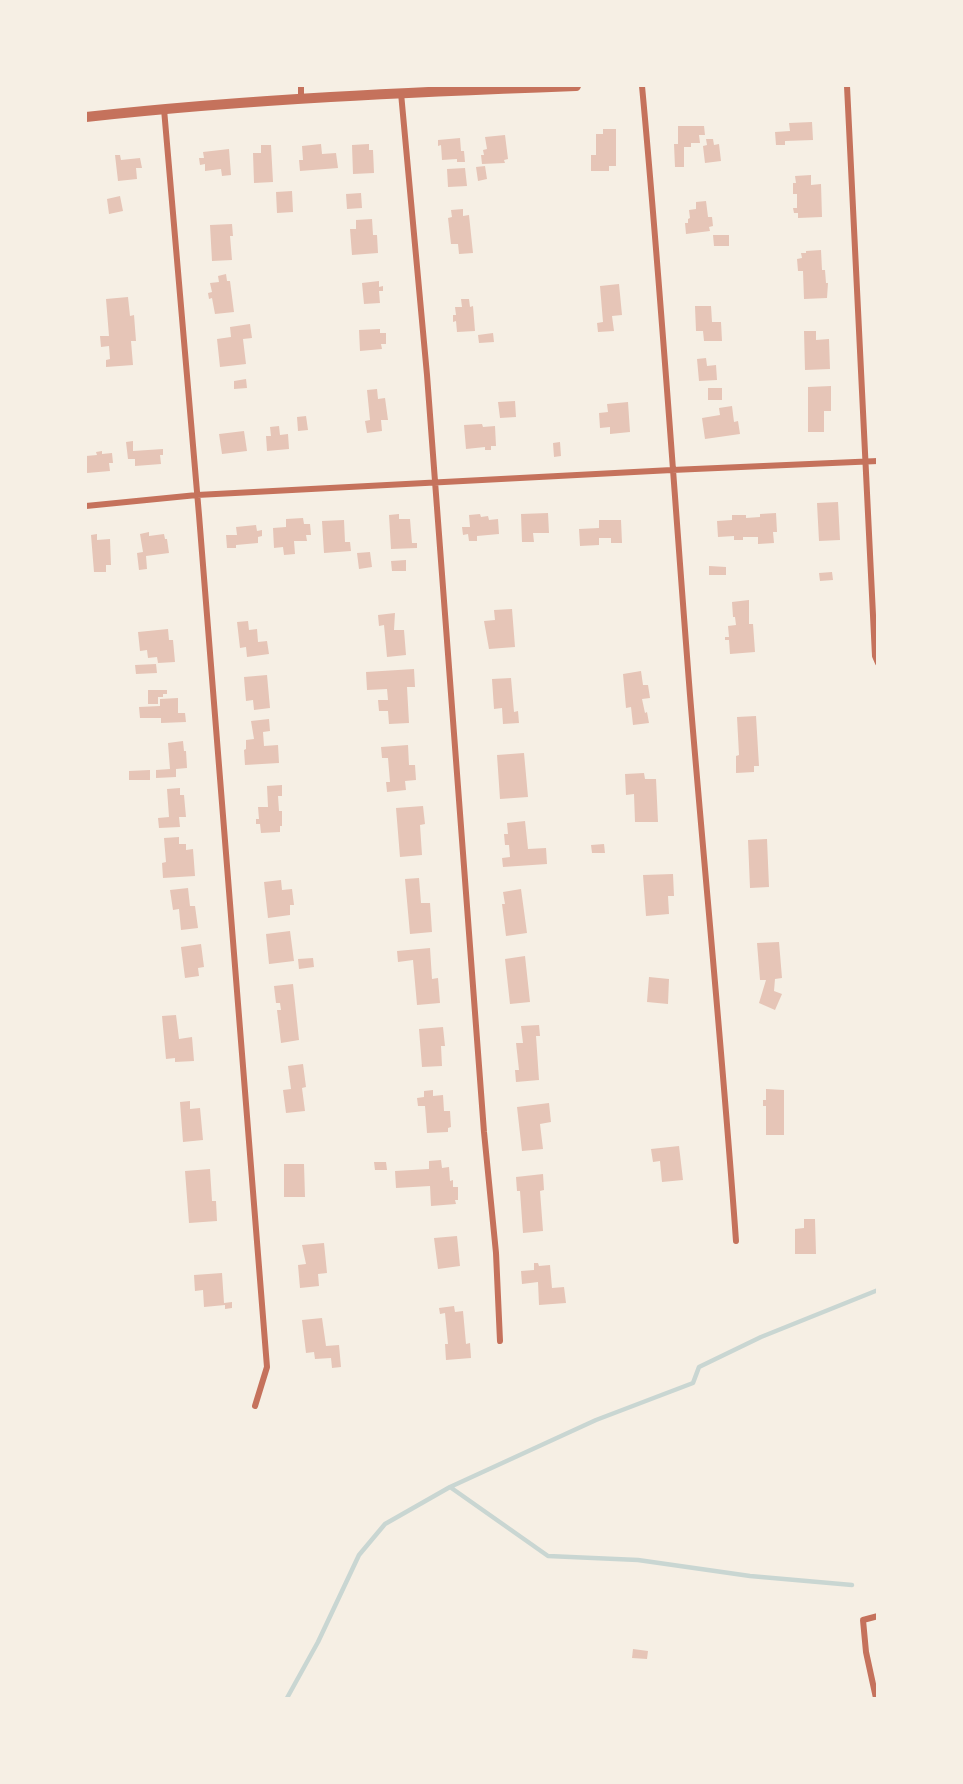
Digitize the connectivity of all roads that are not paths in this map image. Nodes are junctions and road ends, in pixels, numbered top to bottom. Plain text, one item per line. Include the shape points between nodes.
1 (301, 86) edge
2 (576, 86) edge
3 (642, 86) edge
4 (848, 86) edge
5 (469, 88) edge
6 (401, 93) junction
7 (300, 99) junction
8 (164, 108) junction
9 (86, 117) edge
10 (867, 461) junction
11 (878, 461) edge
12 (672, 470) junction
13 (434, 484) junction
14 (197, 495) junction
15 (86, 506) edge
16 (878, 663) edge
17 (735, 1241) dead end
18 (500, 1341) dead end
19 (255, 1406) dead end
20 (878, 1616) edge
21 (876, 1698) edge

1 - 7 street
2 - 5 street
3 - 12 street
4 - 10 street
5 - 6 street
6 - 7 street
6 - 13 street
7 - 8 street
8 - 9 street
8 - 14 street
10 - 11 street
10 - 12 street
10 - 16 street
12 - 13 street
12 - 17 street
13 - 14 street
13 - 18 street
14 - 15 street
14 - 19 street via 267,1367
20 - 21 street via 863,1620

